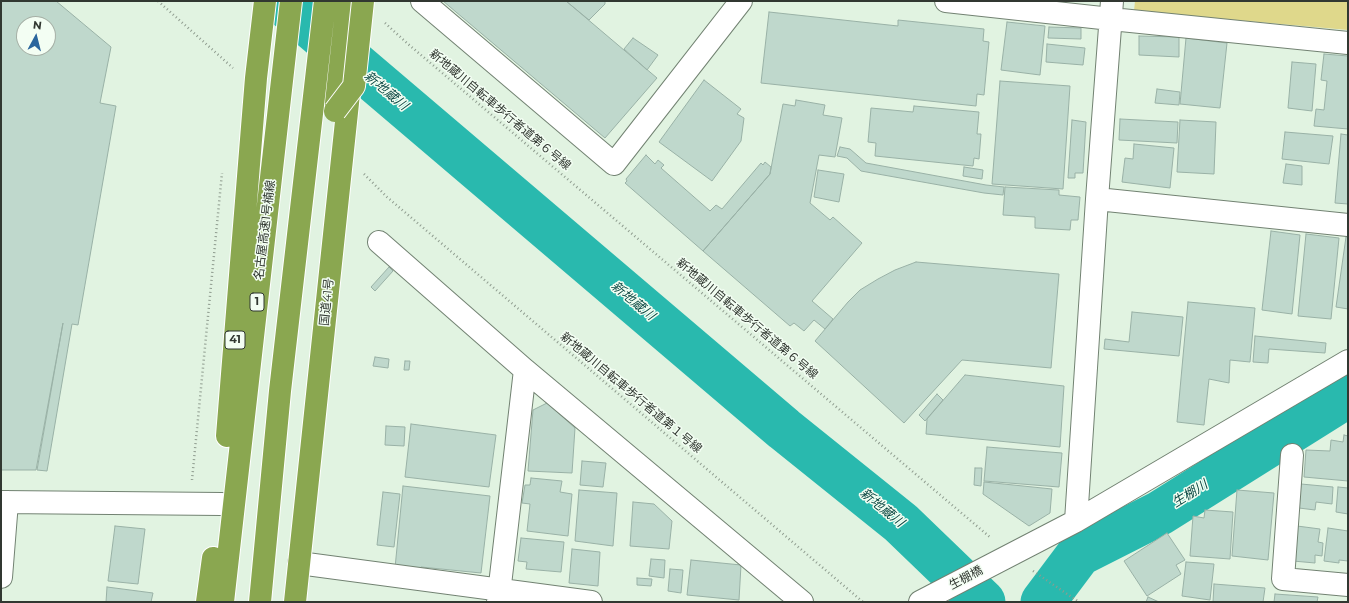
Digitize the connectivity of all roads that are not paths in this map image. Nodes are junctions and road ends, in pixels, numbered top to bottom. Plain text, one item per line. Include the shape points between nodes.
1 (265, 1) edge
2 (291, 1) edge
3 (325, 1) edge
4 (347, 1) edge
5 (359, 1) edge
6 (363, 1) edge
7 (422, 1) edge
8 (741, 1) edge
9 (946, 1) edge
10 (1111, 10) edge
11 (1348, 42) edge
12 (335, 111) junction
13 (1097, 199) junction
14 (1348, 225) edge
15 (379, 242) dead end
16 (1348, 361) edge
17 (525, 370) junction
18 (1292, 455) dead end
19 (4, 502) edge
20 (222, 504) junction
21 (1076, 521) junction
22 (299, 563) junction
23 (1, 577) edge
24 (1348, 585) edge
25 (498, 596) edge
26 (207, 602) edge
27 (223, 602) edge
28 (260, 602) edge
29 (286, 602) edge
30 (295, 602) edge
31 (592, 602) edge
32 (802, 602) edge
33 (920, 602) edge

1 - 20 highway, 41 via 256,78
2 - 27 highway, 名古屋高速1号楠線 / 1
3 - 28 highway via 280,391
4 - 12 highway
5 - 22 highway, 国道41号, bridge
6 - 12 highway, bridge via 354,86
7 - 8 street via 614,164
9 - 10 street
10 - 11 street
10 - 13 street
12 - 29 highway
13 - 14 street
13 - 21 street
15 - 17 street
16 - 21 street, 生棚橋
17 - 25 street
17 - 32 street
18 - 24 street via 1283,579
19 - 20 street
19 - 23 street
20 - 26 highway, 41
21 - 33 street, 生棚橋
22 - 25 street
22 - 30 highway, 国道41号
25 - 31 street

